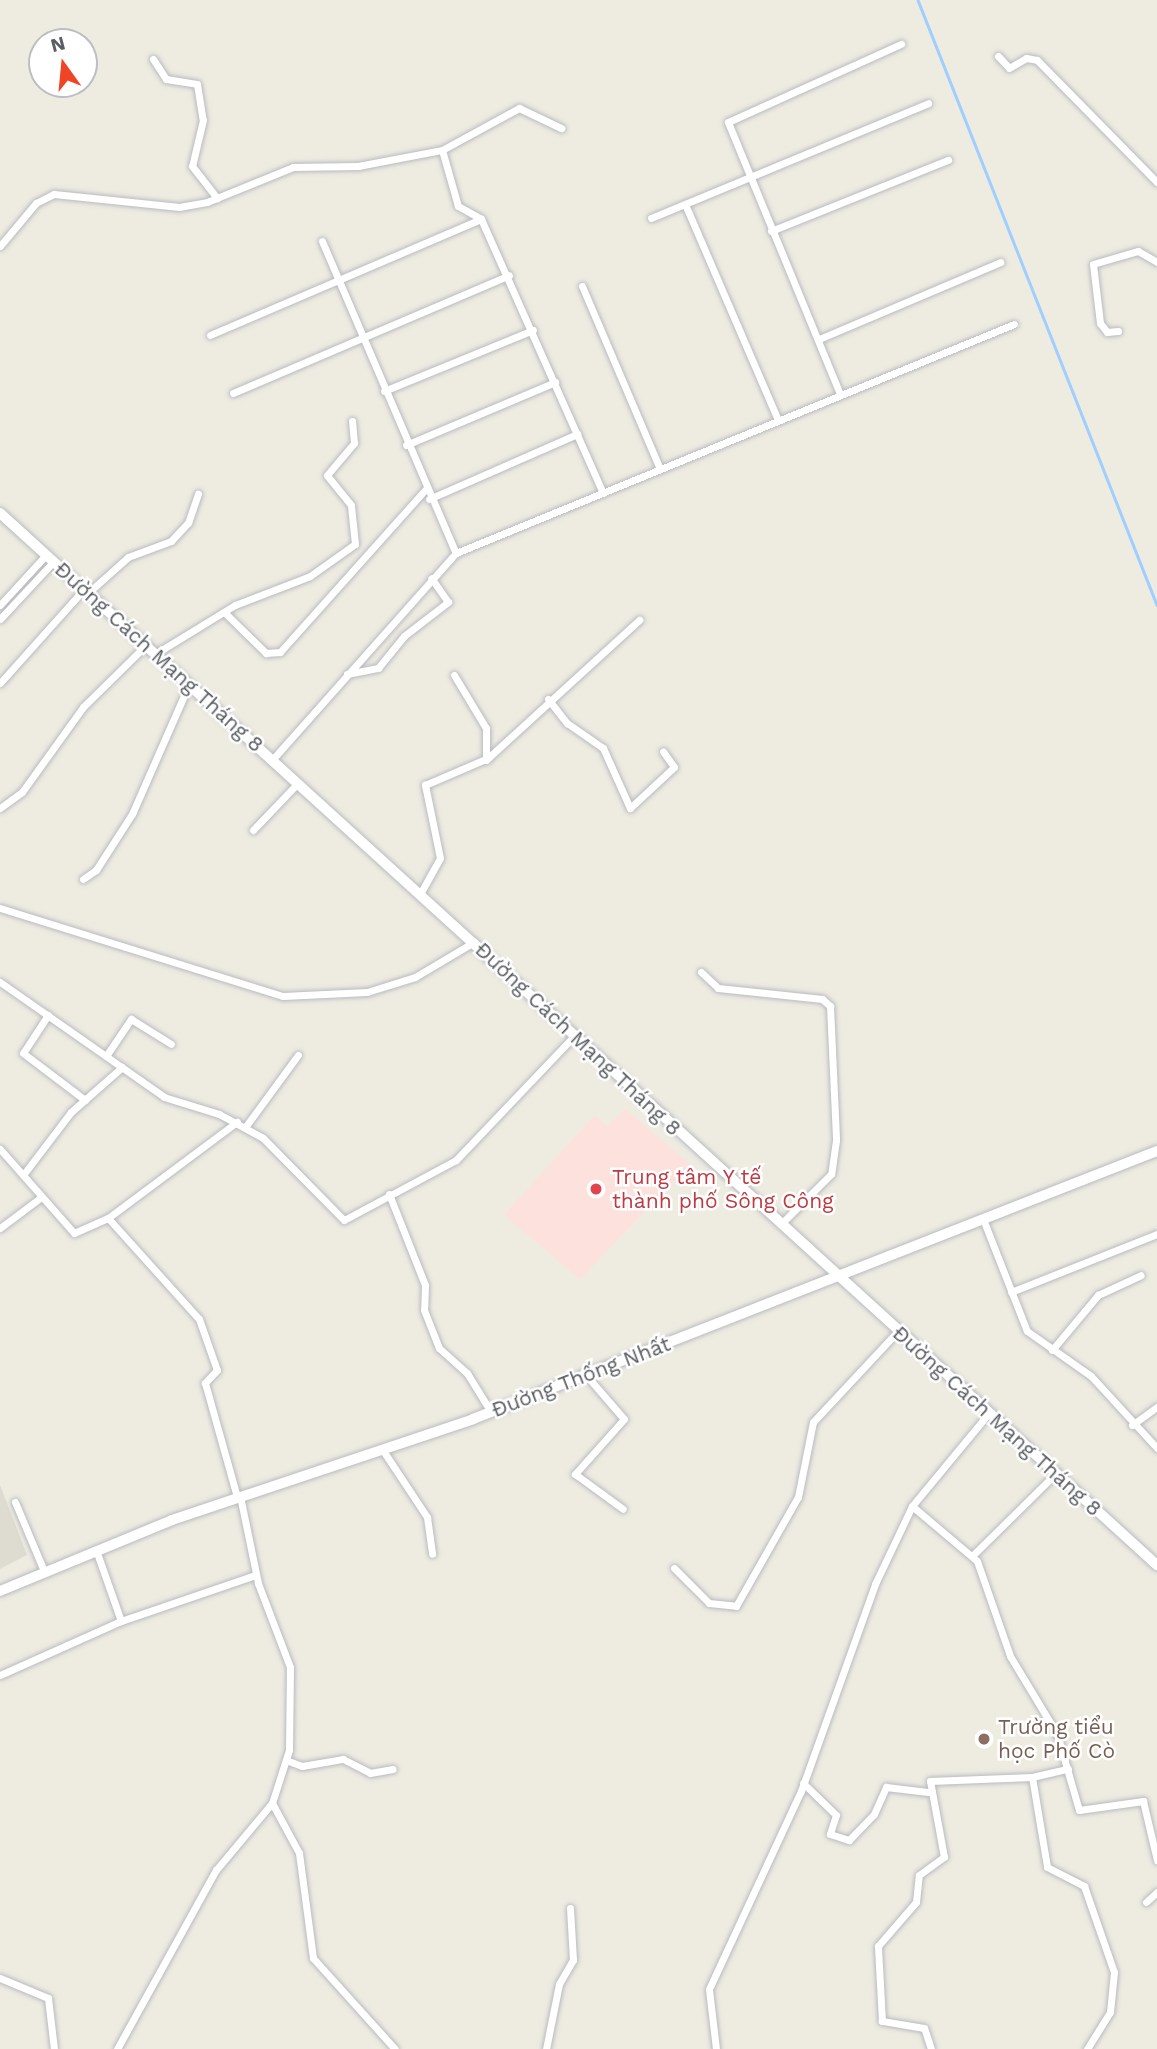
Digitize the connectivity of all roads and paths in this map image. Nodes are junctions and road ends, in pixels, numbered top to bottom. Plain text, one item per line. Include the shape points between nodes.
1 (901, 44) dead end
2 (998, 56) dead end
3 (153, 59) dead end
4 (928, 103) dead end
5 (561, 128) dead end
6 (442, 150) junction
7 (948, 160) dead end
8 (750, 178) junction
9 (1157, 182) edge
10 (217, 198) junction
11 (685, 204) junction
12 (651, 218) dead end
13 (481, 219) junction
14 (771, 231) junction
15 (322, 241) dead end
16 (0, 246) edge
17 (1000, 262) dead end
18 (1157, 262) edge
19 (509, 275) junction
20 (339, 280) junction
21 (582, 286) dead end
22 (1014, 324) dead end
23 (533, 330) junction
24 (1118, 331) dead end
25 (210, 335) dead end
26 (819, 339) junction
27 (364, 341) junction
28 (555, 382) junction
29 (384, 391) junction
30 (233, 393) dead end
31 (840, 394) junction
32 (778, 420) junction
33 (352, 421) dead end
34 (578, 434) junction
35 (406, 445) junction
36 (660, 469) junction
37 (425, 490) junction
38 (603, 493) junction
39 (198, 494) dead end
40 (429, 499) junction
41 (0, 513) edge
42 (456, 554) junction
43 (50, 558) junction
44 (431, 578) junction
45 (87, 590) junction
46 (0, 605) edge
47 (224, 612) junction
48 (0, 619) edge
49 (639, 620) dead end
50 (145, 646) junction
51 (155, 654) junction
52 (347, 674) junction
53 (454, 675) dead end
54 (0, 682) edge
55 (189, 684) junction
56 (548, 699) junction
57 (663, 751) dead end
58 (272, 760) junction
59 (486, 760) junction
60 (297, 784) junction
61 (0, 808) edge
62 (253, 830) dead end
63 (83, 879) dead end
64 (420, 894) junction
65 (0, 908) edge
66 (474, 942) junction
67 (701, 972) dead end
68 (0, 982) edge
69 (48, 1015) junction
70 (577, 1034) junction
71 (171, 1044) dead end
72 (298, 1055) dead end
73 (106, 1056) junction
74 (122, 1067) junction
75 (85, 1100) junction
76 (237, 1122) junction
77 (246, 1126) junction
78 (0, 1149) edge
79 (1157, 1151) edge
80 (23, 1175) junction
81 (389, 1194) junction
82 (40, 1199) junction
83 (108, 1218) junction
84 (983, 1219) junction
85 (782, 1223) junction
86 (0, 1228) edge
87 (1157, 1234) edge
88 (839, 1275) junction
89 (1141, 1275) dead end
90 (1011, 1292) junction
91 (898, 1331) junction
92 (1052, 1350) junction
93 (586, 1374) junction
94 (1157, 1407) edge
95 (491, 1412) junction
96 (988, 1414) junction
97 (1132, 1425) junction
98 (1157, 1448) edge
99 (382, 1449) junction
100 (1055, 1474) junction
101 (239, 1497) junction
102 (15, 1502) dead end
103 (912, 1506) junction
104 (622, 1508) dead end
105 (96, 1550) junction
106 (432, 1554) dead end
107 (973, 1555) junction
108 (1157, 1565) edge
109 (674, 1568) dead end
110 (44, 1571) junction
111 (255, 1575) junction
112 (0, 1591) edge
113 (121, 1620) junction
114 (0, 1675) edge
115 (286, 1760) junction
116 (393, 1769) dead end
117 (1068, 1769) junction
118 (1032, 1777) junction
119 (803, 1783) junction
120 (928, 1792) junction
121 (272, 1802) junction
122 (1157, 1860) edge
123 (1157, 1892) edge
124 (1146, 1902) dead end
125 (570, 1909) dead end
126 (0, 1978) edge
127 (54, 2049) edge
128 (117, 2049) edge
129 (394, 2049) edge
130 (546, 2049) edge
131 (716, 2049) edge
132 (931, 2049) edge
133 (1087, 2049) edge

1 - 8 street via 730,118
2 - 9 street via 1009,68 1026,58 1037,60
3 - 10 street via 166,79 197,84 203,120 192,166
4 - 8 street
5 - 6 street via 519,108
6 - 10 street via 358,166 293,167
6 - 13 street via 458,205
7 - 14 street
8 - 11 street
8 - 14 street
10 - 16 street via 168,208 108,195 54,194 36,203
11 - 12 street
11 - 32 street
13 - 19 street
13 - 20 street
14 - 26 street
15 - 20 street
17 - 26 street
18 - 24 street via 1138,251 1091,267 1100,324 1107,332
19 - 23 street
19 - 27 street
20 - 25 street
20 - 27 street
21 - 36 street
22 - 31 street
23 - 28 street
23 - 29 street
26 - 31 street
27 - 29 street
27 - 30 street
28 - 34 street
28 - 35 street
29 - 35 street
31 - 32 street
32 - 36 street
33 - 47 street via 354,443 327,475 351,505 355,544 283,590
34 - 38 street
34 - 40 street
35 - 37 street
36 - 38 street
37 - 40 street
37 - 47 street via 280,652 266,653
38 - 42 street
39 - 45 street via 188,523 171,541 128,557
40 - 42 street
41 - 43 street, Đường Cách Mạng Tháng 8
42 - 44 street
43 - 45 street, Đường Cách Mạng Tháng 8
43 - 46 street
43 - 48 street
44 - 52 street
44 - 52 street via 447,602 404,636 378,668
45 - 50 street, Đường Cách Mạng Tháng 8
45 - 54 street
47 - 51 street
49 - 56 street
50 - 51 street, Đường Cách Mạng Tháng 8
50 - 61 street via 83,708 22,792
51 - 55 street, Đường Cách Mạng Tháng 8
52 - 58 street
53 - 59 street via 486,728
55 - 58 street, Đường Cách Mạng Tháng 8
55 - 63 street via 132,814 96,870
56 - 57 street via 567,723 603,748 630,808 674,766
56 - 59 street
58 - 60 street, Đường Cách Mạng Tháng 8
59 - 64 street via 425,785 440,858
60 - 62 street
60 - 64 street, Đường Cách Mạng Tháng 8
64 - 66 street, Đường Cách Mạng Tháng 8
65 - 66 street via 283,996 367,992 415,977
66 - 70 street, Đường Cách Mạng Tháng 8
67 - 85 street via 718,988 822,999 830,1006 836,1140 831,1174
68 - 69 street
69 - 73 street
69 - 75 street via 23,1053
70 - 81 street via 456,1160
70 - 85 street, Đường Cách Mạng Tháng 8
71 - 73 street via 131,1018
72 - 77 street
73 - 74 street
74 - 75 street
74 - 76 street via 164,1097
75 - 80 street
76 - 77 street
76 - 83 street
77 - 81 street via 281,1152 340,1220
78 - 80 street
79 - 84 street, Đường Thống Nhất
80 - 82 street
81 - 95 street via 425,1284 424,1310 439,1348 467,1373
82 - 83 street via 72,1232
82 - 86 street
83 - 101 street via 198,1319 217,1370 205,1383
84 - 88 street, Đường Thống Nhất
84 - 90 street
85 - 88 street, Đường Cách Mạng Tháng 8
87 - 90 street
88 - 91 street, Đường Cách Mạng Tháng 8
88 - 93 street, Đường Thống Nhất
89 - 92 street via 1098,1295
90 - 92 street via 1027,1331
91 - 96 street, Đường Cách Mạng Tháng 8
91 - 109 street via 813,1422 797,1497 736,1605 709,1603
92 - 97 street via 1091,1376
93 - 95 street, Đường Thống Nhất
93 - 104 street via 624,1419 575,1474
94 - 97 street
95 - 99 street, Đường Thống Nhất
96 - 100 street, Đường Cách Mạng Tháng 8
96 - 103 street
97 - 98 street
99 - 101 street, Đường Thống Nhất
99 - 106 street via 427,1517
100 - 107 street
100 - 108 street, Đường Cách Mạng Tháng 8
101 - 105 street, Đường Thống Nhất
101 - 111 street
102 - 110 street
103 - 107 street
103 - 119 street via 874,1584
105 - 110 street, Đường Thống Nhất
105 - 113 street
107 - 117 street via 1010,1656 1053,1724
110 - 112 street, Đường Thống Nhất
111 - 113 street
111 - 115 street via 290,1667
113 - 114 street
115 - 116 street via 302,1766 343,1759 370,1773
115 - 121 street
117 - 118 street
117 - 122 street via 1079,1810 1143,1801
118 - 120 street via 939,1777 930,1781
118 - 133 street via 1047,1867 1084,1886 1114,1972 1110,2012
119 - 120 street via 836,1815 830,1834 849,1840 874,1814 886,1787
119 - 131 street via 709,1989
120 - 132 street via 944,1857 919,1875 916,1902 878,1946 882,2021 924,2028
121 - 128 street via 216,1870
121 - 129 street via 299,1853 313,1958
123 - 124 street
125 - 130 street via 573,1959 559,1984
126 - 127 street via 48,1998

